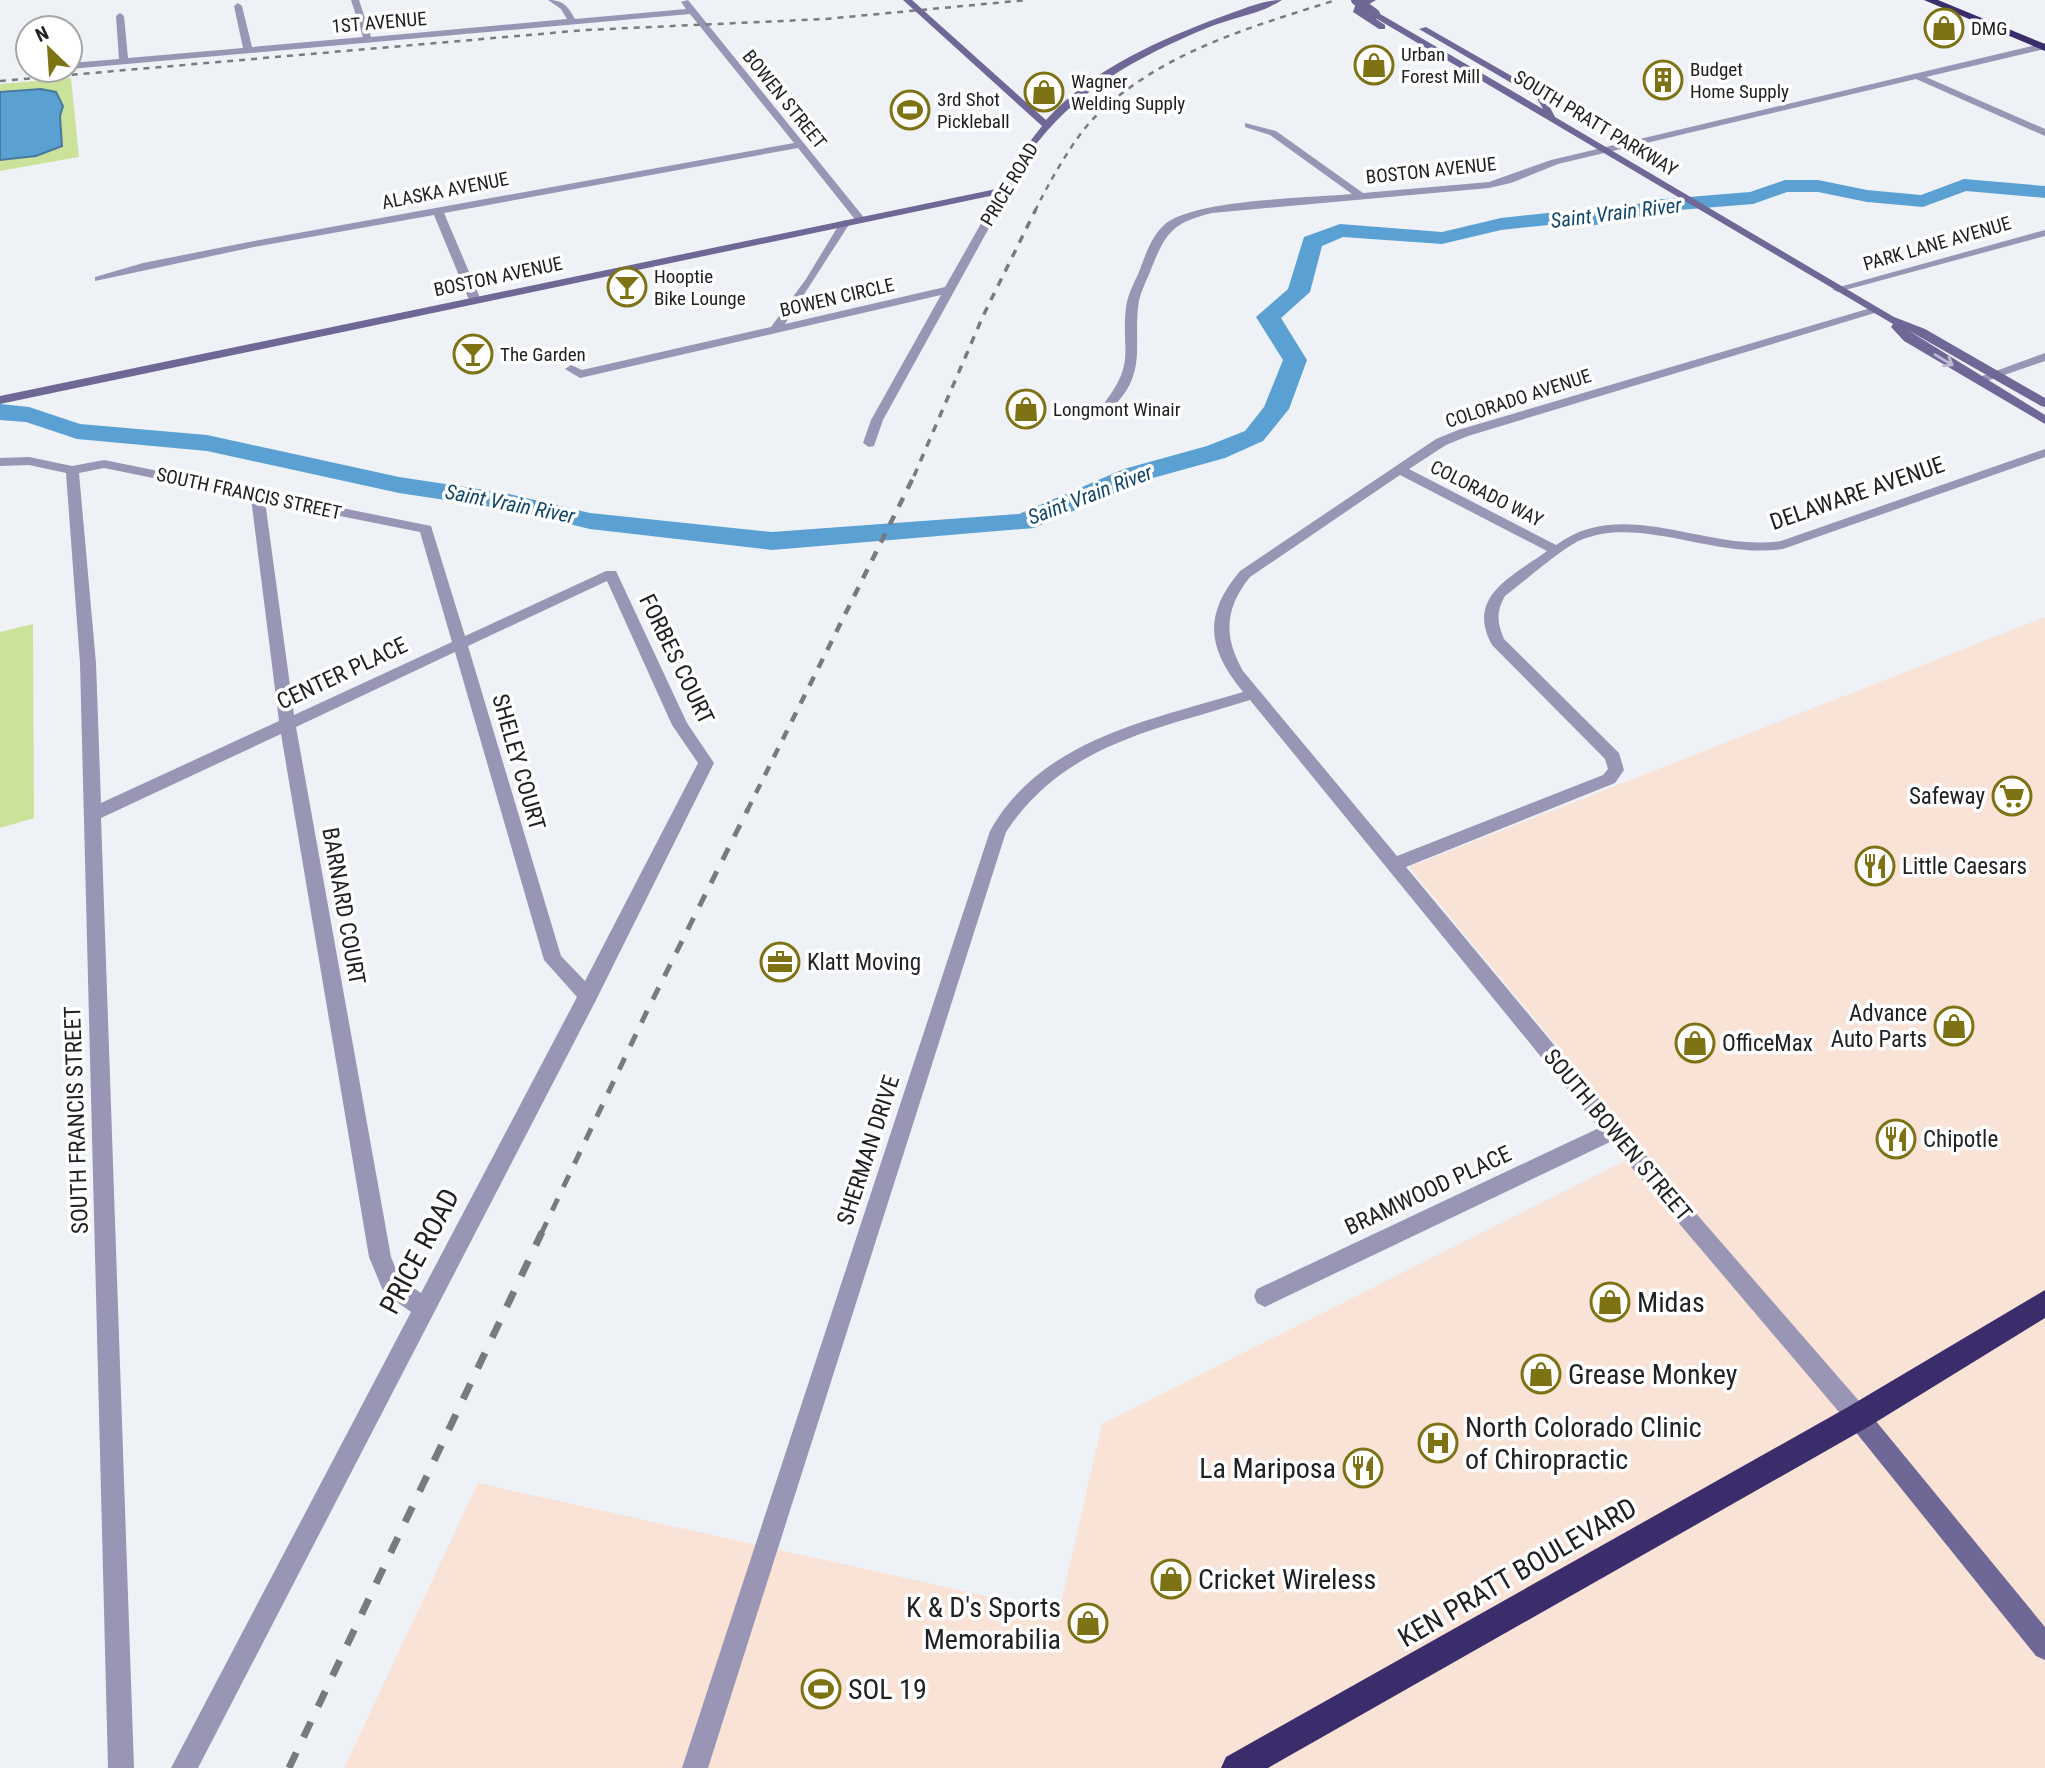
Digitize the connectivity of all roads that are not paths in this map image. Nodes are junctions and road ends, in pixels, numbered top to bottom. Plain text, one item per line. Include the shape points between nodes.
1 (355, 0) edge
2 (552, 0) edge
3 (683, 0) edge
4 (907, 0) edge
5 (1278, 0) edge
6 (1356, 0) edge
7 (1929, 0) edge
8 (1378, 1) edge
9 (238, 6) dead end
10 (691, 11) junction
11 (120, 16) dead end
12 (573, 23) junction
13 (1419, 27) dead end
14 (368, 40) junction
15 (2044, 47) edge
16 (248, 50) junction
17 (124, 61) junction
18 (84, 65) edge
19 (1918, 77) junction
20 (1551, 119) junction
21 (1248, 125) dead end
22 (1047, 126) junction
23 (2045, 134) edge
24 (800, 145) junction
25 (1605, 151) junction
26 (1005, 190) junction
27 (1362, 197) junction
28 (437, 209) junction
29 (861, 220) junction
30 (845, 223) junction
31 (2045, 233) edge
32 (99, 279) dead end
33 (1838, 289) junction
34 (948, 290) junction
35 (475, 300) junction
36 (1874, 310) junction
37 (1890, 319) junction
38 (775, 330) junction
39 (2045, 357) edge
40 (571, 369) dead end
41 (1996, 373) junction
42 (1977, 380) junction
43 (0, 400) edge
44 (1111, 402) dead end
45 (2045, 403) edge
46 (2045, 420) edge
47 (869, 443) dead end
48 (2045, 453) edge
49 (0, 462) edge
50 (72, 470) junction
51 (1400, 470) junction
52 (257, 494) junction
53 (426, 529) joint
54 (1557, 551) junction
55 (611, 574) joint
56 (1223, 610) joint
57 (461, 644) junction
58 (1253, 694) junction
59 (287, 723) junction
60 (706, 762) joint
61 (91, 815) junction
62 (1395, 864) junction
63 (588, 997) junction
64 (1614, 1131) junction
65 (1265, 1296) dead end
66 (2045, 1303) edge
67 (423, 1307) junction
68 (1858, 1417) junction
69 (2045, 1647) edge
70 (121, 1768) edge
71 (184, 1768) edge
72 (695, 1768) edge
73 (1237, 1768) edge

1 - 14 street
2 - 12 street via 564,7
3 - 10 street, BOWEN STREET
4 - 22 street
5 - 22 street, PRICE ROAD via 1192,30 1137,58 1093,86
6 - 20 street, SOUTH PRATT PARKWAY, bridge
7 - 15 highway
8 - 20 street via 1356,10 1507,103
9 - 16 street
10 - 12 street, 1ST AVENUE
10 - 24 street, BOWEN STREET
11 - 17 street
12 - 14 street, 1ST AVENUE
13 - 20 street via 1540,96
14 - 16 street, 1ST AVENUE
15 - 19 street, BOSTON AVENUE
16 - 17 street, 1ST AVENUE
17 - 18 street, 1ST AVENUE
19 - 23 street
19 - 25 street, BOSTON AVENUE
20 - 25 street, SOUTH PRATT PARKWAY
21 - 27 street via 1273,133
22 - 26 street, PRICE ROAD via 1028,148
24 - 28 street, ALASKA AVENUE
24 - 29 street, BOWEN STREET
25 - 27 street, BOSTON AVENUE via 1555,162 1489,185
25 - 33 street, SOUTH PRATT PARKWAY
26 - 29 street, BOSTON AVENUE
26 - 34 street, PRICE ROAD
27 - 44 street, BOSTON AVENUE via 1212,210 1165,228 1132,304 1130,379
28 - 32 street, ALASKA AVENUE via 143,266
28 - 35 street
29 - 30 street, BOSTON AVENUE
30 - 35 street, BOSTON AVENUE
30 - 38 street
31 - 33 street, PARK LANE AVENUE
33 - 36 street, SOUTH PRATT PARKWAY
34 - 38 street, BOWEN CIRCLE
34 - 47 street, PRICE ROAD via 877,419
35 - 43 street, BOSTON AVENUE
36 - 37 street, SOUTH PRATT PARKWAY
36 - 51 street, COLORADO AVENUE via 1462,433
37 - 41 street, SOUTH PRATT PARKWAY
37 -> 42 street, SOUTH PRATT PARKWAY via 1908,338
38 - 40 street, BOWEN CIRCLE via 580,374
39 - 41 street
41 - 42 street
41 - 45 street, SOUTH PRATT PARKWAY
42 - 46 street, SOUTH PRATT PARKWAY
48 - 54 street, DELAWARE AVENUE via 1783,545 1738,547 1609,527 1582,534
49 - 50 street, SOUTH FRANCIS STREET via 29,461
50 - 52 street, SOUTH FRANCIS STREET via 104,464
50 - 61 street, SOUTH FRANCIS STREET via 88,663
51 - 54 street, COLORADO WAY
51 - 56 street, COLORADO AVENUE via 1245,573 1232,588
52 - 53 street, SOUTH FRANCIS STREET
52 - 59 street, BARNARD COURT
53 - 57 street, SHELEY COURT
54 - 62 street, DELAWARE AVENUE via 1500,593 1491,608 1490,622 1497,641 1513,660 1613,757 1616,770 1609,779
55 - 57 street, CENTER PLACE
55 - 60 street, FORBES COURT via 680,725
56 - 58 street, SOUTH BOWEN STREET via 1221,642
57 - 59 street, CENTER PLACE
57 - 63 street, SHELEY COURT via 553,960
58 - 62 street, SOUTH BOWEN STREET
58 - 72 street, SHERMAN DRIVE via 1076,756 1045,776 1018,802 998,831
59 - 61 street, CENTER PLACE
59 - 67 street, BARNARD COURT via 380,1256 392,1286
60 - 63 street, PRICE ROAD
61 - 70 street, SOUTH FRANCIS STREET
62 - 64 street, SOUTH BOWEN STREET
63 - 67 street, PRICE ROAD
64 - 65 street, BRAMWOOD PLACE
64 - 68 street, SOUTH BOWEN STREET
66 - 68 highway, KEN PRATT BOULEVARD
67 - 71 street, PRICE ROAD
68 - 69 street, SOUTH BOWEN STREET
68 - 73 highway, KEN PRATT BOULEVARD

